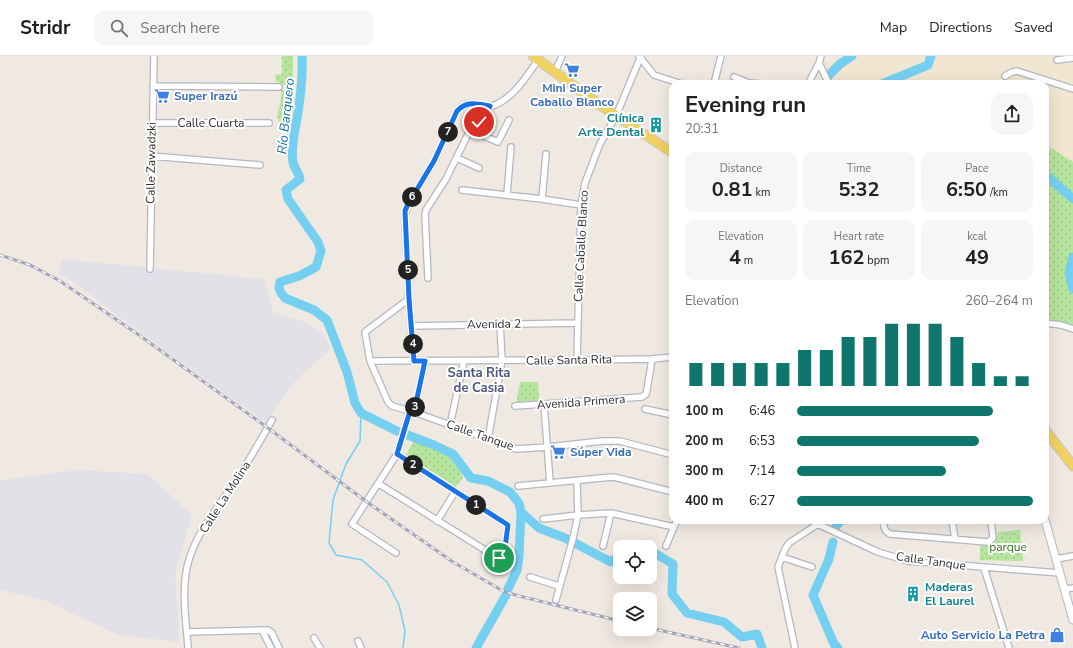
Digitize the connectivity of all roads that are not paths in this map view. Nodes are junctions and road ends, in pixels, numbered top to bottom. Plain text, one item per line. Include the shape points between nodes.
1 (154, 56) edge
2 (562, 56) edge
3 (721, 56) edge
4 (821, 56) edge
5 (640, 57) edge
6 (536, 58) edge
7 (1073, 58) edge
8 (1057, 60) dead end
9 (819, 63) junction
10 (555, 72) junction
11 (1005, 76) dead end
12 (734, 78) dead end
13 (670, 80) edge
14 (715, 80) edge
15 (740, 80) edge
16 (810, 80) edge
17 (827, 80) edge
18 (1045, 80) edge
19 (1049, 81) edge
20 (153, 86) junction
21 (279, 87) dead end
22 (1073, 89) edge
23 (490, 106) junction
24 (616, 116) junction
25 (509, 120) dead end
26 (152, 123) junction
27 (269, 123) dead end
28 (470, 130) junction
29 (511, 147) dead end
30 (669, 150) edge
31 (546, 154) dead end
32 (151, 156) junction
33 (457, 158) junction
34 (260, 165) dead end
35 (479, 168) dead end
36 (462, 190) dead end
37 (507, 194) junction
38 (542, 199) junction
39 (581, 205) junction
40 (150, 269) dead end
41 (428, 278) dead end
42 (409, 299) junction
43 (577, 323) junction
44 (500, 324) junction
45 (1049, 324) edge
46 (411, 326) junction
47 (1073, 329) edge
48 (669, 356) edge
49 (652, 358) junction
50 (502, 360) junction
51 (577, 360) junction
52 (370, 361) junction
53 (414, 361) junction
54 (425, 361) junction
55 (464, 361) junction
56 (544, 404) junction
57 (515, 406) dead end
58 (645, 409) dead end
59 (412, 412) junction
60 (669, 415) edge
61 (272, 420) dead end
62 (450, 425) junction
63 (1049, 435) edge
64 (488, 439) junction
65 (548, 447) junction
66 (397, 454) junction
67 (669, 454) edge
68 (1073, 466) edge
69 (577, 481) junction
70 (550, 483) junction
71 (379, 484) junction
72 (518, 486) dead end
73 (669, 491) edge
74 (455, 492) junction
75 (611, 513) junction
76 (578, 515) junction
77 (543, 519) dead end
78 (437, 520) junction
79 (675, 524) edge
80 (815, 524) edge
81 (822, 524) edge
82 (884, 524) edge
83 (953, 524) edge
84 (991, 524) edge
85 (1046, 524) edge
86 (674, 527) junction
87 (955, 539) junction
88 (603, 546) dead end
89 (666, 546) dead end
90 (395, 551) dead end
91 (1073, 556) edge
92 (782, 557) junction
93 (1056, 559) junction
94 (812, 567) dead end
95 (984, 568) junction
96 (1060, 573) junction
97 (530, 577) dead end
98 (559, 586) junction
99 (1073, 588) edge
100 (1065, 589) junction
101 (556, 600) dead end
102 (1073, 620) edge
103 (262, 630) junction
104 (187, 632) junction
105 (314, 638) dead end
106 (358, 641) dead end
107 (188, 648) edge
108 (271, 648) edge
109 (279, 648) edge
110 (320, 648) edge
111 (361, 648) edge
112 (795, 648) edge
113 (1008, 648) edge

1 - 20 street, Calle Zawadzki
2 - 10 street
3 - 14 street
4 - 9 street
5 - 13 street via 654,75
5 - 24 street, Calle Caballo Blanco
6 - 10 main road
6 - 23 street via 518,88
7 - 8 street
9 - 16 street
9 - 17 street
10 - 24 main road
11 - 18 street via 1017,71
12 - 15 street
19 - 22 street
20 - 21 street
20 - 26 street, Calle Zawadzki
23 - 28 street
23 - 42 street via 472,103 460,107 434,161 407,206 405,217
24 - 30 main road
24 - 39 street, Calle Caballo Blanco via 596,154 585,183
25 - 28 street via 498,142
26 - 27 street, Calle Cuarta
26 - 32 street, Calle Zawadzki
28 - 33 street
29 - 37 street
31 - 38 street
32 - 34 street
32 - 40 street, Calle Zawadzki
33 - 35 street
33 - 41 street via 426,210
36 - 37 street
37 - 38 street
38 - 39 street
39 - 43 street, Calle Caballo Blanco
42 - 46 street
42 - 52 street, Calle Tanque via 365,332
43 - 44 street, Avenida 2
43 - 51 street, Calle Caballo Blanco
44 - 46 street, Avenida 2
44 - 50 street
45 - 47 street
46 - 53 street
48 - 49 street, Calle Santa Rita
49 - 51 street, Calle Santa Rita
49 - 56 street, Avenida Primera via 646,394 642,397
50 - 51 street, Calle Santa Rita
50 - 55 street, Calle Santa Rita
50 - 64 street
52 - 53 street, Calle Santa Rita
52 - 59 street, Calle Tanque via 388,402 392,406
53 - 54 street, Calle Santa Rita
54 - 55 street, Calle Santa Rita
54 - 59 street
55 - 62 street
56 - 57 street, Avenida Primera
56 - 65 street
58 - 60 street
59 - 62 street, Calle Tanque
59 - 66 street
61 - 104 street, Calle La Molina via 234,483 210,516 192,550 184,586
62 - 64 street, Calle Tanque
63 - 68 main road
64 - 65 street, Calle Tanque via 516,449
65 - 67 street, Calle Tanque via 602,440 620,441
65 - 70 street
66 - 71 street
66 - 74 street
69 - 70 street
69 - 73 street via 618,478
69 - 76 street
70 - 72 street
71 - 78 street
71 - 90 street via 350,523
74 - 78 street
74 - 78 street via 508,525 504,555 497,557
75 - 76 street
75 - 86 street
75 - 88 street
76 - 77 street
76 - 98 street
79 - 86 street
80 - 92 street via 789,543
81 - 95 street, Calle Tanque via 878,552 908,561
82 - 87 street via 886,532 890,534
83 - 87 street
84 - 87 street via 993,538 988,542
85 - 93 street
86 - 89 street
91 - 93 street
92 - 94 street
92 - 112 street via 778,567
93 - 96 street
95 - 96 street, Calle Tanque
95 - 113 street
96 - 100 street
97 - 98 street
98 - 101 street
99 - 100 street
100 - 102 street
103 - 104 street
103 - 108 street
103 - 109 street via 270,631
104 - 107 street, Calle La Molina
105 - 110 street
106 - 111 street

